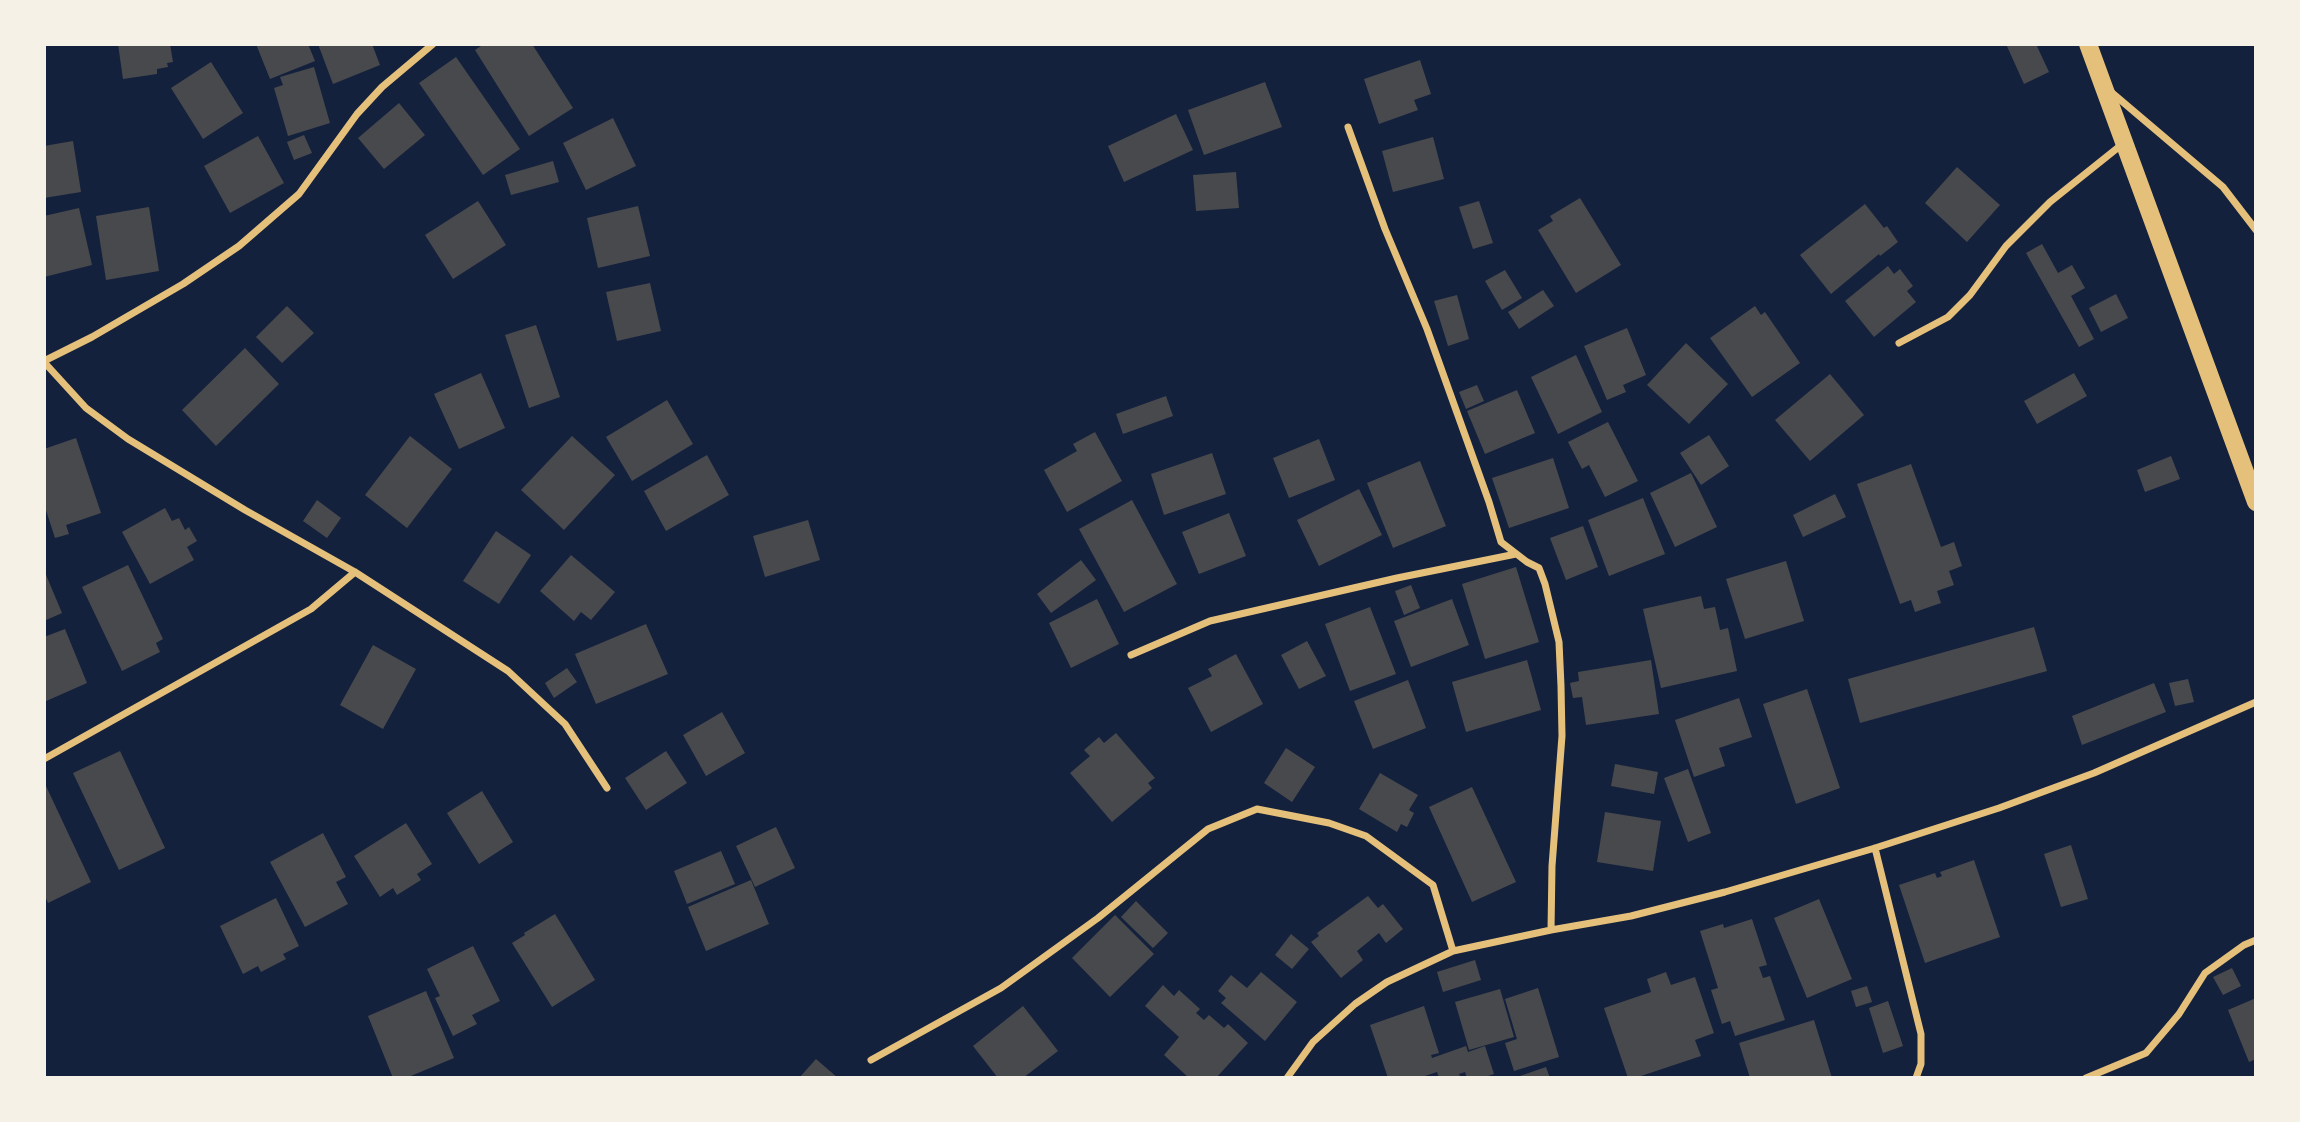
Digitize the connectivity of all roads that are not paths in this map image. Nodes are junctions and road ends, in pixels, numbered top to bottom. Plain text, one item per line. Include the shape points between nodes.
1 (433, 44) edge
2 (2088, 44) edge
3 (2105, 87) junction
4 (1348, 127) dead end
5 (2125, 142) junction
6 (2256, 230) edge
7 (1899, 344) dead end
8 (44, 362) edge
9 (2256, 502) edge
10 (1516, 554) junction
11 (355, 572) junction
12 (1131, 655) dead end
13 (2256, 702) edge
14 (44, 759) edge
15 (607, 788) dead end
16 (1875, 848) junction
17 (1551, 930) junction
18 (2256, 940) edge
19 (1453, 951) junction
20 (872, 1060) dead end
21 (1287, 1078) edge
22 (1916, 1078) edge
23 (2086, 1078) edge

1 - 8 street via 357,114 299,194 239,246 183,284
2 - 3 main road
3 - 5 main road
3 - 6 street via 2223,187
4 - 10 street via 1427,329 1501,542
5 - 7 street via 2032,219 1948,317
5 - 9 main road
8 - 11 street via 86,408 128,439
10 - 12 street via 1210,621
10 - 17 street via 1539,568 1559,642 1562,736
11 - 14 street via 311,609
11 - 15 street via 508,671 565,724
13 - 16 street via 2094,773
16 - 17 street via 1631,916
16 - 22 street via 1921,1034
17 - 19 street
18 - 23 street via 2205,972 2179,1014 2146,1053
19 - 20 street via 1433,886 1366,836 1329,822 1257,809 1208,828 1098,918 1001,988
19 - 21 street via 1387,982 1355,1004 1313,1042

